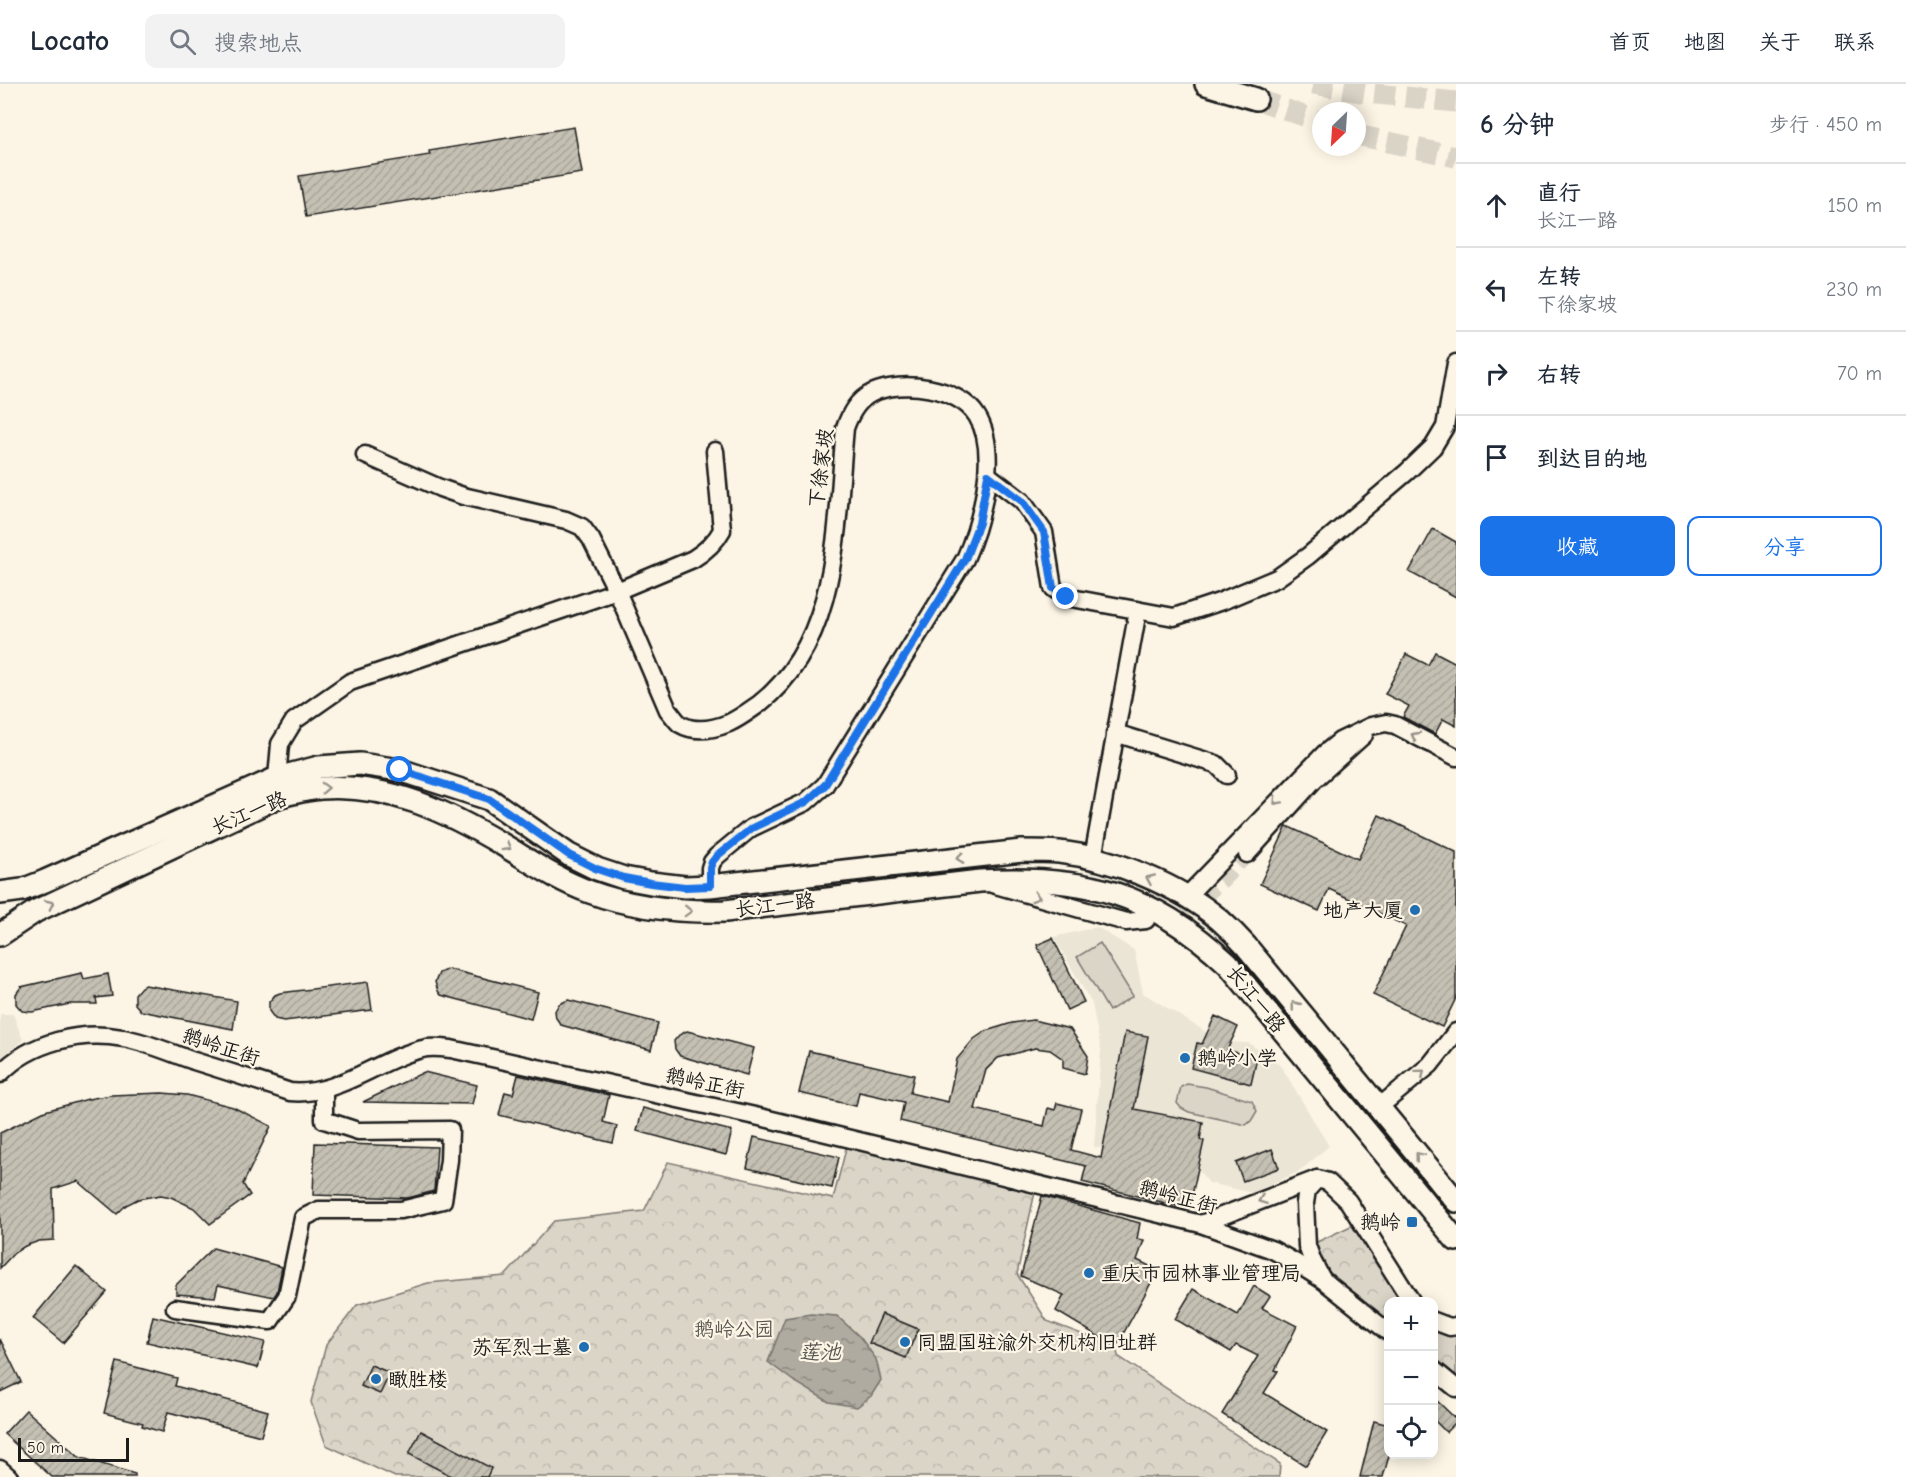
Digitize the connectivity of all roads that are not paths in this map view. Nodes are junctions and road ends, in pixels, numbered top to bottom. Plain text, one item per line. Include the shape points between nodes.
1 (1206, 84) edge
2 (1256, 99) tunnel mouth
3 (1456, 363) edge
4 (715, 451) dead end
5 (365, 455) dead end
6 (988, 475) junction
7 (617, 591) junction
8 (1138, 610) junction
9 (1371, 726) junction
10 (1115, 733) junction
11 (1456, 757) edge
12 (1227, 775) dead end
13 (277, 778) junction
14 (1247, 854) tunnel mouth
15 (1093, 858) junction
16 (980, 881) junction
17 (710, 886) junction
18 (0, 895) edge
19 (1186, 897) junction
20 (1146, 920) tunnel mouth
21 (0, 933) edge
22 (1456, 1032) edge
23 (0, 1074) edge
24 (324, 1090) junction
25 (1379, 1107) junction
26 (1317, 1179) junction
27 (1456, 1201) edge
28 (1201, 1224) junction
29 (1456, 1240) edge
30 (1323, 1280) junction
31 (1409, 1297) edge
32 (175, 1308) dead end
33 (1438, 1323) edge
34 (1456, 1326) edge
35 (1384, 1328) edge
36 (1438, 1373) edge
37 (1456, 1388) edge
38 (0, 1469) edge
39 (9, 1477) edge

1 - 2 main road
3 - 8 street via 1445,427 1433,447 1308,556 1277,578 1192,612 1174,617
4 - 7 street via 722,514 722,530 716,540 693,559
5 - 7 street, 下徐家坡 via 464,496 582,527
6 - 7 street, 下徐家坡 via 984,434 977,416 950,394 930,388 889,388 859,402 845,428 832,559 823,602 805,651 788,677 768,697 740,719 716,728 695,729 680,723 668,710
6 - 8 street via 1022,501 1044,532 1053,588 1066,597
6 - 17 street, 下徐家坡 via 979,523 965,559 825,785 806,802 752,828 717,856 710,868
7 - 13 street via 350,682 294,721 280,744
8 - 10 street
11 -> 9 street via 1395,725
9 - 14 street via 1315,779
9 -> 19 street via 1324,754
10 - 12 street via 1216,764
10 - 15 street
13 - 17 main road, 长江一路 via 318,767 360,765 400,770 489,799 569,855 597,869 651,883
13 - 18 main road, 长江一路 via 45,881
15 -> 17 main road, 长江一路 via 1022,851
19 -> 15 main road, 长江一路 via 1156,881
16 -> 20 street via 1126,922
21 -> 16 main road, 长江一路 via 36,911 280,796 319,788 360,788 428,805 556,877 617,901 647,907 725,911
16 - 29 main road, 长江一路 via 1018,879 1085,886 1153,908 1198,937 1228,964
18 - 21 main road via 11,912
25 -> 19 main road, 长江一路 via 1246,946 1219,919
25 -> 22 street via 1430,1065
23 - 24 street, 鹅岭正街 via 33,1050 59,1040 92,1036 123,1038 290,1092
24 - 28 street, 鹅岭正街 via 412,1052 430,1047 451,1049 764,1118
24 - 32 street via 324,1120 358,1131 450,1130 443,1200 401,1210 319,1210 303,1218 287,1296 270,1321
27 -> 25 main road, 长江一路
26 -> 28 street
26 - 30 street via 1307,1190 1305,1203 1307,1246
26 - 31 street via 1328,1182 1348,1201
28 - 30 street, 鹅岭正街 via 1273,1250
30 - 35 street, 鹅岭正街
33 - 34 street
36 - 37 street
38 - 39 street

